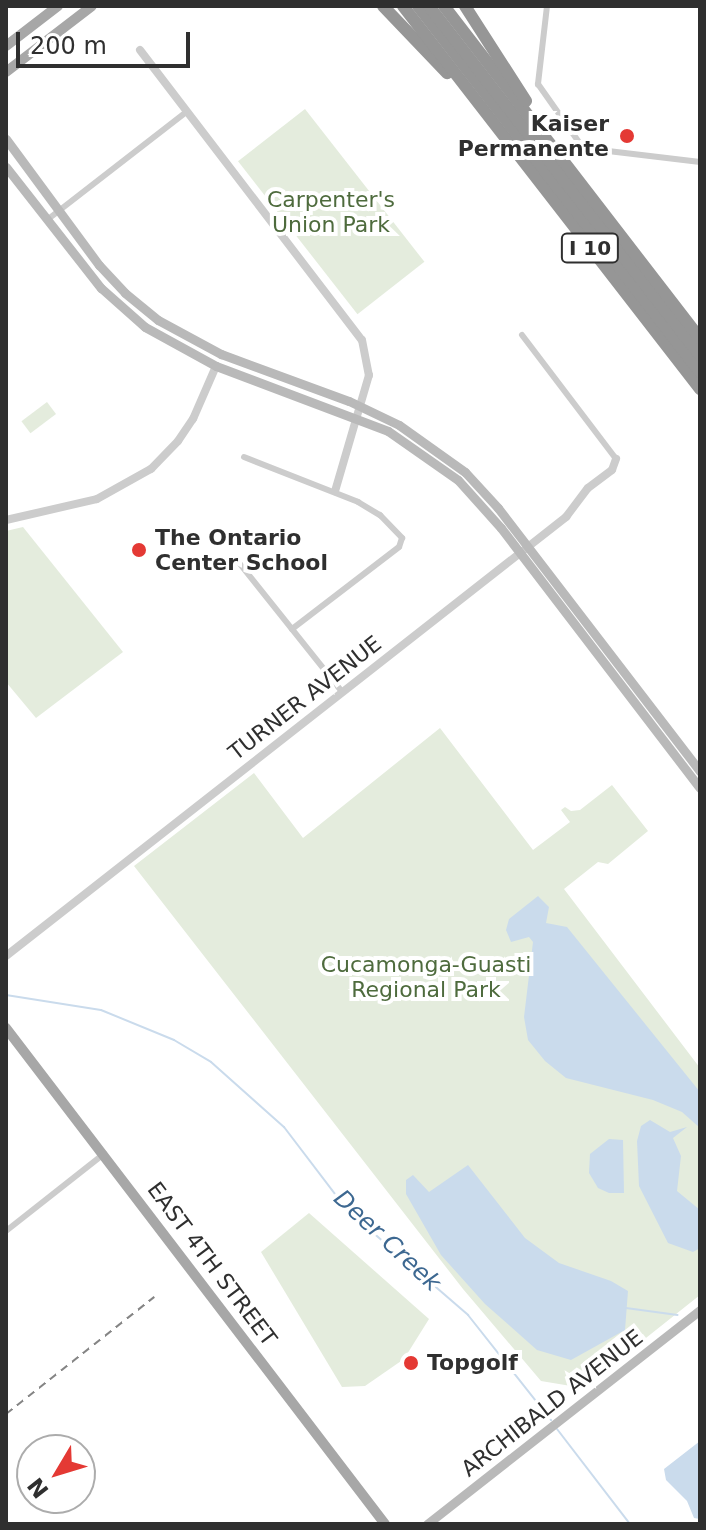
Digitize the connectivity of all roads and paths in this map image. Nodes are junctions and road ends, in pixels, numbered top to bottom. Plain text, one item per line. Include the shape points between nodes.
1 (58, 6) edge
2 (92, 6) edge
3 (383, 6) edge
4 (403, 6) edge
5 (418, 6) edge
6 (429, 6) edge
7 (444, 6) edge
8 (465, 6) edge
9 (547, 6) edge
10 (6, 46) edge
11 (140, 50) dead end
12 (6, 72) edge
13 (481, 106) junction
14 (186, 112) junction
15 (542, 133) junction
16 (6, 139) edge
17 (700, 162) edge
18 (6, 167) edge
19 (58, 212) junction
20 (47, 220) junction
21 (522, 335) dead end
22 (700, 339) edge
23 (221, 354) junction
24 (700, 355) edge
25 (216, 366) junction
26 (700, 372) edge
27 (700, 389) edge
28 (359, 406) junction
29 (355, 418) junction
30 (244, 457) dead end
31 (616, 459) joint
32 (335, 491) junction
33 (6, 520) edge
34 (524, 550) junction
35 (240, 564) dead end
36 (292, 629) junction
37 (342, 692) junction
38 (700, 771) edge
39 (700, 788) edge
40 (6, 956) edge
41 (6, 1028) edge
42 (104, 1154) junction
43 (6, 1231) edge
44 (700, 1310) edge
45 (385, 1524) edge
46 (427, 1524) edge

1 - 10 main road
2 - 12 main road
3 - 13 highway
4 - 13 highway, I 10
5 - 26 highway
6 - 24 highway
7 - 15 highway, I 10
8 - 15 highway
9 - 17 street via 538,84 583,148
11 - 14 street
13 - 27 highway, I 10
14 - 19 street
14 - 28 street via 362,340 369,375
15 - 22 highway, I 10
16 - 19 main road
18 - 20 main road
19 - 20 street
19 - 23 main road via 125,293 182,335
20 - 25 main road via 128,314
21 - 31 street
23 - 25 main road
23 - 28 main road
25 - 29 main road
25 - 33 street via 193,419 151,469 97,499
28 - 29 street
28 - 34 main road via 446,456 489,497
29 - 32 street
29 - 34 main road via 416,448 458,480
30 - 32 street
31 - 34 street, TURNER AVENUE via 612,470 588,488 573,510
32 - 36 street via 380,515 397,530 402,543
34 - 37 street, TURNER AVENUE
34 - 38 main road
34 - 39 main road
35 - 36 street
36 - 37 street
37 - 40 street, TURNER AVENUE
41 - 42 main road, EAST 4TH STREET
42 - 43 street
42 - 45 main road, EAST 4TH STREET
44 - 46 main road, ARCHIBALD AVENUE

